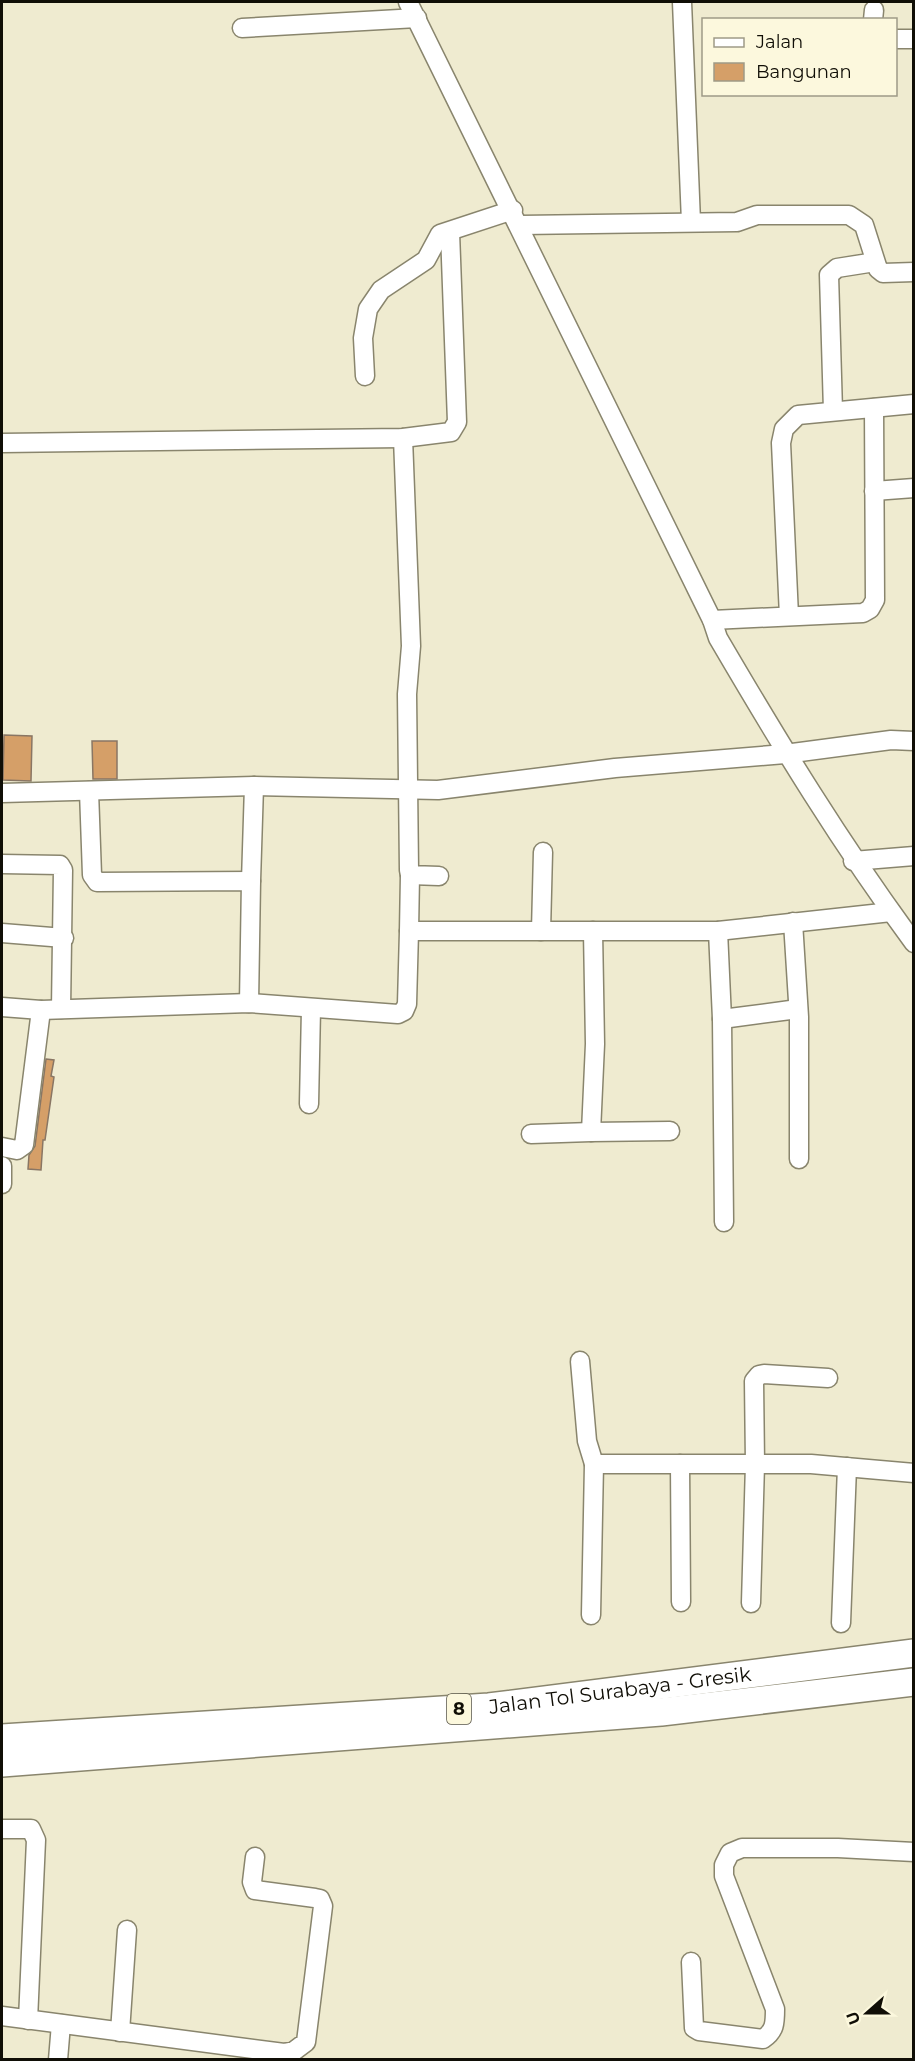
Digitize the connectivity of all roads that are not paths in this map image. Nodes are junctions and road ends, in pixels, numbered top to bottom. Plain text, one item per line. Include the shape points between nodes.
1 (682, 2) edge
2 (412, 10) edge
3 (242, 27) dead end
4 (897, 39) edge
5 (914, 39) edge
6 (517, 217) junction
7 (691, 222) junction
8 (450, 232) junction
9 (874, 262) junction
10 (914, 272) edge
11 (365, 376) dead end
12 (914, 404) edge
13 (874, 408) junction
14 (833, 411) junction
15 (403, 438) junction
16 (2, 442) edge
17 (914, 488) edge
18 (874, 491) junction
19 (789, 616) junction
20 (712, 620) junction
21 (914, 741) edge
22 (785, 754) junction
23 (254, 786) junction
24 (407, 788) junction
25 (89, 791) junction
26 (2, 794) edge
27 (543, 852) dead end
28 (914, 856) edge
29 (853, 861) junction
30 (2, 864) edge
31 (410, 875) junction
32 (439, 876) dead end
33 (251, 881) junction
34 (891, 912) junction
35 (793, 922) junction
36 (409, 931) junction
37 (541, 931) junction
38 (593, 931) junction
39 (718, 931) junction
40 (2, 933) edge
41 (64, 939) junction
42 (914, 943) edge
43 (249, 1003) junction
44 (2, 1007) edge
45 (61, 1009) junction
46 (310, 1009) junction
47 (798, 1009) junction
48 (41, 1010) junction
49 (722, 1019) junction
50 (309, 1104) dead end
51 (670, 1131) dead end
52 (591, 1132) junction
53 (531, 1134) dead end
54 (2, 1147) edge
55 (799, 1159) dead end
56 (2, 1166) edge
57 (2, 1184) edge
58 (724, 1222) dead end
59 (580, 1361) dead end
60 (828, 1378) dead end
61 (594, 1464) junction
62 (680, 1464) junction
63 (755, 1464) junction
64 (847, 1467) junction
65 (914, 1473) edge
66 (681, 1602) dead end
67 (751, 1603) dead end
68 (591, 1615) dead end
69 (841, 1623) dead end
70 (914, 1653) edge
71 (914, 1682) edge
72 (2, 1738) edge
73 (2, 1763) edge
74 (2, 1829) edge
75 (914, 1852) edge
76 (255, 1857) dead end
77 (127, 1930) dead end
78 (691, 1962) dead end
79 (2, 2016) edge
80 (28, 2020) junction
81 (61, 2024) junction
82 (120, 2032) junction
83 (58, 2060) edge

1 - 7 street
2 - 3 street
2 - 6 street
4 - 5 street
6 - 7 street
6 - 8 street via 463,224
6 - 20 street
7 - 9 street via 736,222 757,214 849,214 864,225
8 - 11 street via 440,234 426,260 381,290 368,309 363,338
8 - 15 street via 457,422 451,432
9 - 10 street via 883,273
9 - 14 street via 837,268 829,275
12 - 13 street
13 - 14 street
13 - 18 street
14 - 19 street via 798,415 789,421 781,442
15 - 16 street
15 - 24 street via 411,646
17 - 18 street
18 - 19 street via 875,600 870,609 863,613
19 - 20 street
20 - 22 street via 718,638
21 - 22 street via 831,746
22 - 24 street via 615,768 449,789
22 - 29 street
23 - 24 street
23 - 25 street
23 - 33 street
24 - 31 street
25 - 26 street
25 - 33 street via 92,875 97,882
27 - 37 street
28 - 29 street
29 - 34 street
30 - 41 street via 60,865 64,876
31 - 32 street
31 - 36 street
33 - 43 street
34 - 35 street
34 - 42 street
35 - 39 street
35 - 47 street
36 - 37 street
36 - 46 street via 404,1011 398,1014
37 - 38 street
38 - 39 street
38 - 52 street via 595,1044
39 - 49 street
40 - 41 street
41 - 45 street
43 - 45 street
43 - 46 street
44 - 48 street
45 - 48 street
46 - 50 street
47 - 49 street
47 - 55 street
48 - 54 street via 24,1145 17,1150
49 - 58 street
51 - 52 street
52 - 53 street
56 - 57 street
59 - 61 street via 587,1441
60 - 63 street via 764,1374 756,1377
61 - 62 street
61 - 68 street
62 - 63 street
62 - 66 street
63 - 64 street
63 - 67 street
64 - 65 street
64 - 69 street
70 - 72 highway, Jalan Tol Surabaya - Gresik / 8 via 489,1707
71 - 73 highway, Jalan Tol Surabaya - Gresik / 8 via 662,1712
74 - 80 street via 31,1829 36,1840
75 - 78 street via 742,1848 730,1853 724,1876 775,2009 775,2024 771,2034 763,2039 694,2028
76 - 82 street via 255,1890 320,1899 323,1906 306,2042 284,2053
77 - 82 street
79 - 80 street
80 - 81 street
81 - 82 street
81 - 83 street

